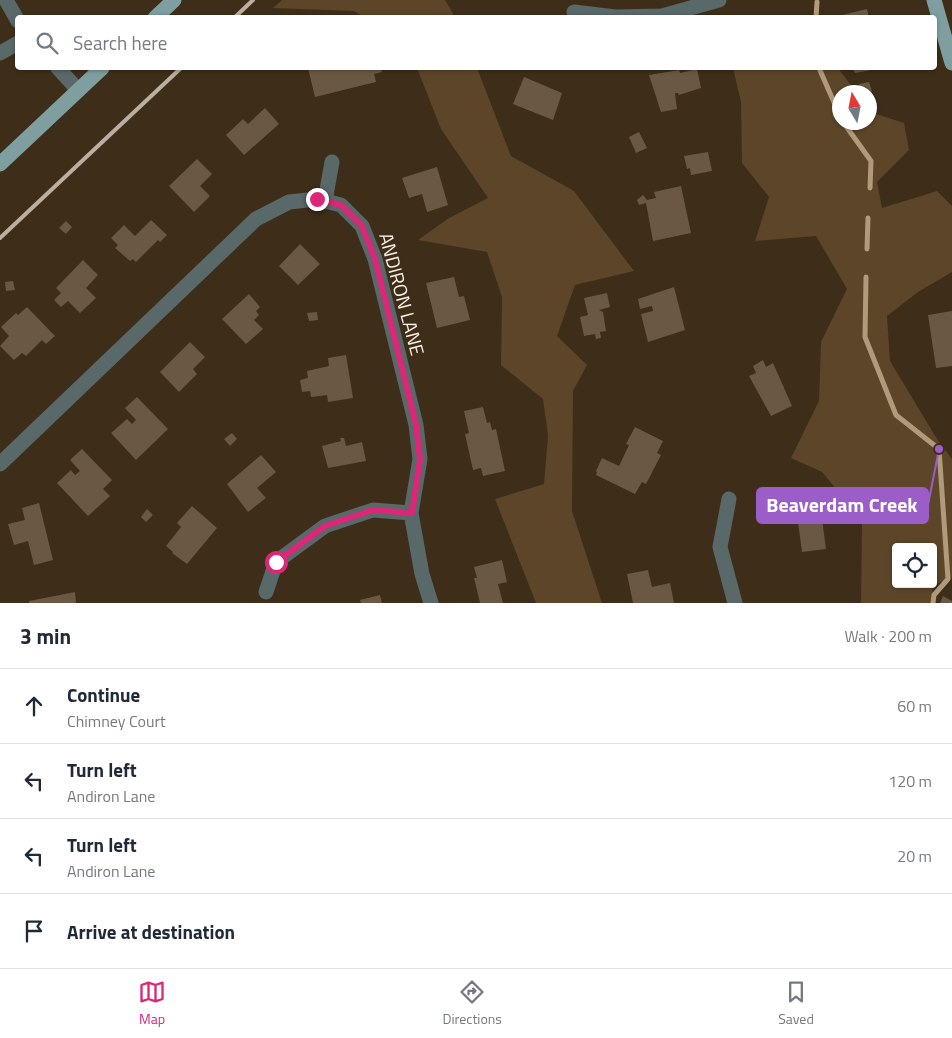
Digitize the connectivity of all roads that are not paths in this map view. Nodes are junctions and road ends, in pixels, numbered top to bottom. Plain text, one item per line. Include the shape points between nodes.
1 (6, 0) edge
2 (174, 0) edge
3 (719, 0) edge
4 (934, 0) edge
5 (574, 12) dead end
6 (15, 15) edge
7 (158, 15) edge
8 (599, 15) edge
9 (666, 15) edge
10 (15, 45) edge
11 (0, 53) edge
12 (952, 63) edge
13 (60, 70) edge
14 (100, 70) edge
15 (78, 90) junction
16 (332, 162) dead end
17 (0, 164) edge
18 (326, 201) junction
19 (0, 464) edge
20 (729, 499) dead end
21 (412, 513) junction
22 (266, 592) dead end
23 (430, 603) edge
24 (735, 603) edge

1 - 6 street
2 - 7 main road
3 - 9 street
4 - 12 main road
5 - 8 street
10 - 11 street
13 - 15 street
14 - 15 main road
15 - 17 main road
16 - 18 street
18 - 19 street, ANDIRON LANE via 289,202 256,219
18 - 21 street, ANDIRON LANE via 341,205 362,226 375,259 416,425 420,459
20 - 24 street via 720,547
21 - 22 street via 373,510 325,526 276,562
21 - 23 street, ANDIRON LANE

